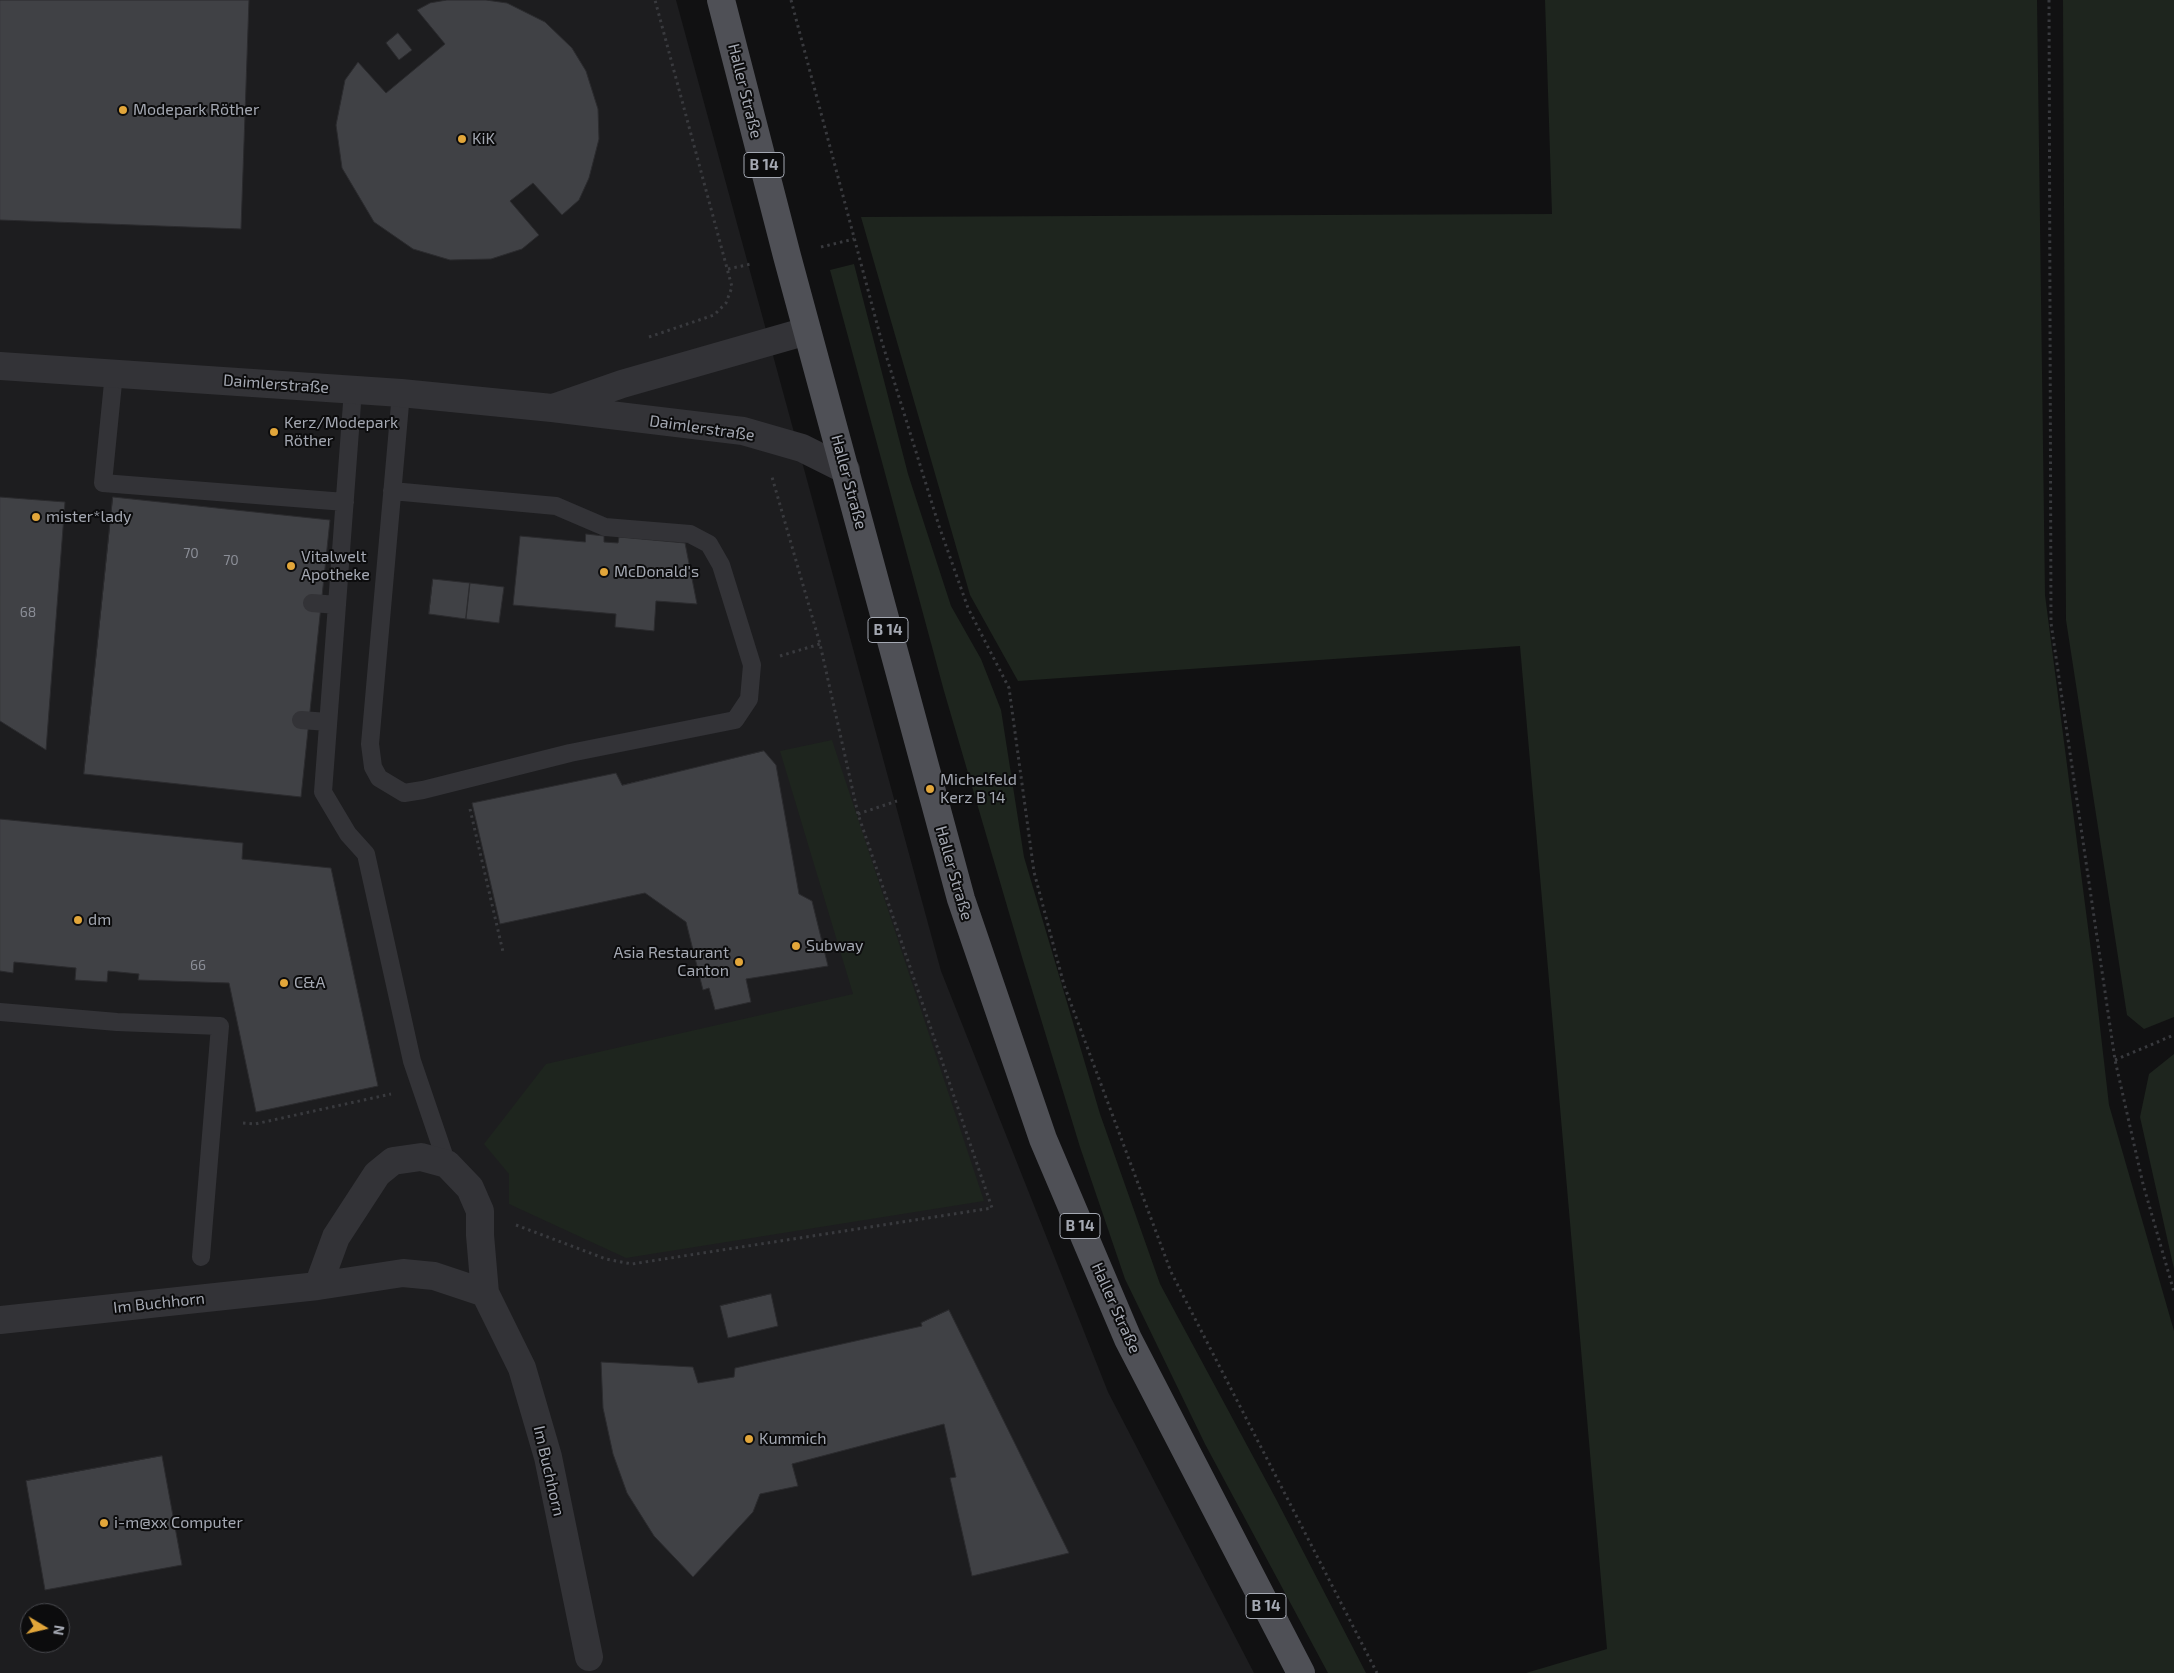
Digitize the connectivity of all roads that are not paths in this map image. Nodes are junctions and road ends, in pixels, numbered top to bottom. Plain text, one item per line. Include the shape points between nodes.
1 (721, 0) edge
2 (807, 331) junction
3 (0, 366) edge
4 (114, 373) junction
5 (353, 390) junction
6 (401, 393) junction
7 (552, 408) junction
8 (846, 470) junction
9 (392, 491) junction
10 (345, 502) junction
11 (312, 603) dead end
12 (337, 605) junction
13 (301, 720) dead end
14 (328, 722) junction
15 (0, 1012) edge
16 (447, 1164) junction
17 (201, 1257) dead end
18 (318, 1286) junction
19 (485, 1293) junction
20 (0, 1320) edge
21 (589, 1657) dead end
22 (1301, 1673) edge

1 - 2 main road, Haller Straße / B 14
2 - 7 street, Daimlerstraße via 622,384
2 - 8 main road, Haller Straße / B 14
3 - 4 street, Daimlerstraße
4 - 5 street, Daimlerstraße
4 - 10 lane via 103,482
5 - 6 street, Daimlerstraße
5 - 10 lane
6 - 7 street, Daimlerstraße
6 - 9 lane
7 - 8 street, Daimlerstraße via 743,431 802,448
8 - 22 main road, Haller Straße / B 14 via 961,900 1044,1139 1128,1339
9 - 9 lane via 370,744 378,778 404,793 423,790 570,753 735,720 749,699 752,665 721,565 709,544 690,534 605,527 556,506
10 - 12 lane
11 - 12 lane
12 - 14 lane
13 - 14 lane
14 - 16 lane via 323,792 348,834 366,854 412,1061
15 - 17 lane via 117,1022 220,1026
16 - 18 street via 421,1157 393,1161 377,1174 336,1237
16 - 19 street, Im Buchhorn via 470,1188 480,1212
18 - 19 street, Im Buchhorn via 403,1272 434,1276
18 - 20 street, Im Buchhorn
19 - 21 street, Im Buchhorn via 522,1368 548,1457

